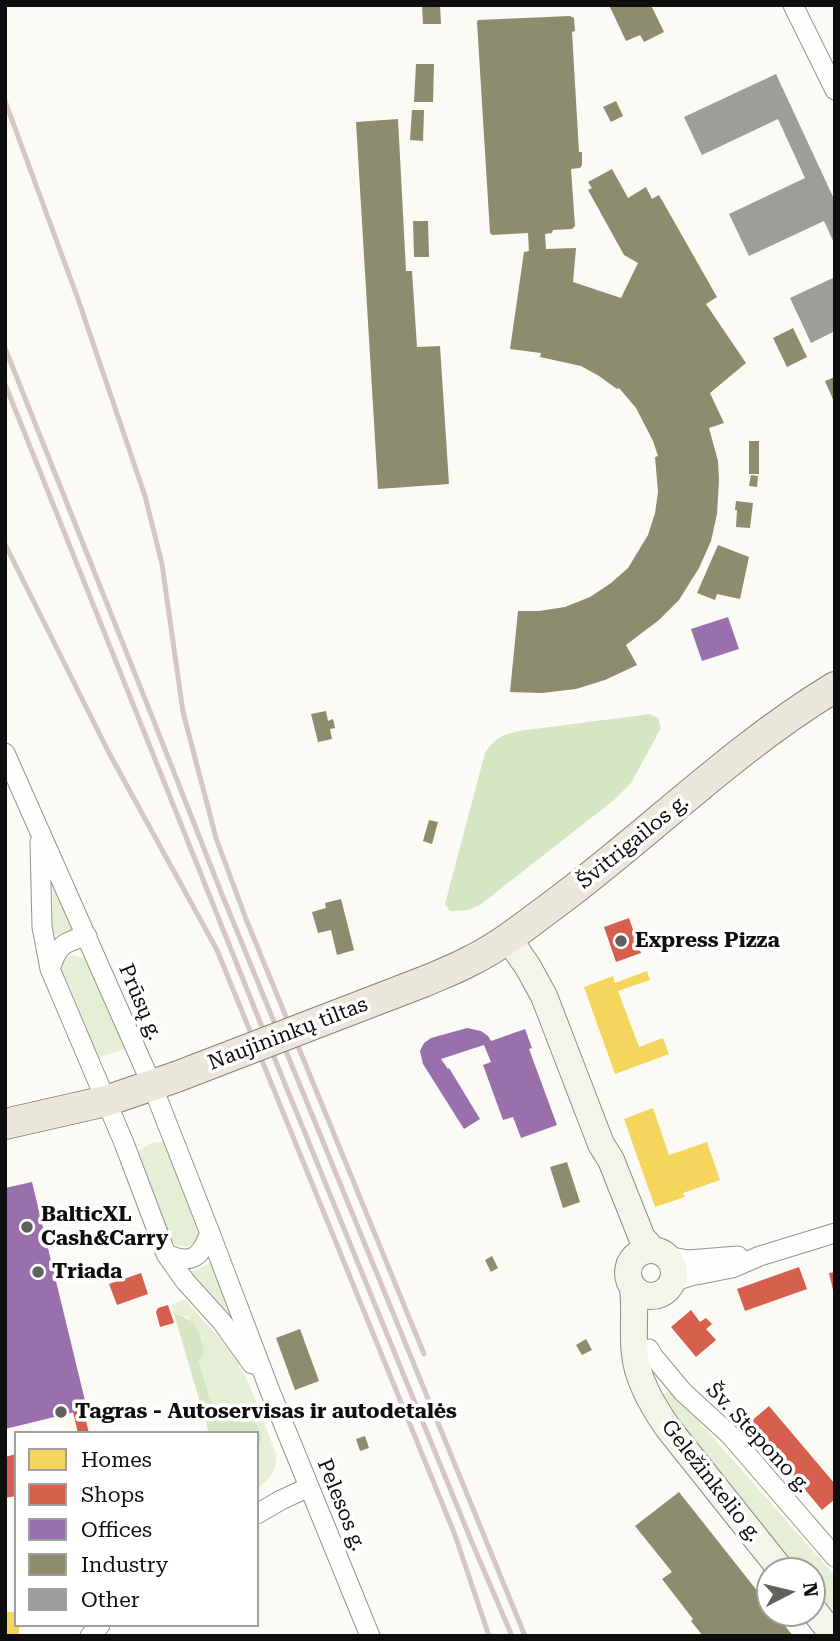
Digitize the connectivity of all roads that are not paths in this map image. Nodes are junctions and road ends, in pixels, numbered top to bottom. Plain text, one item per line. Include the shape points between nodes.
1 (793, 5) edge
2 (835, 90) edge
3 (835, 687) edge
4 (5, 753) edge
5 (39, 831) junction
6 (87, 936) junction
7 (508, 938) junction
8 (50, 969) junction
9 (423, 982) joint
10 (164, 1081) junction
11 (106, 1101) junction
12 (5, 1124) edge
13 (601, 1144) junction
14 (210, 1233) junction
15 (835, 1233) edge
16 (659, 1253) junction
17 (166, 1254) junction
18 (760, 1256) junction
19 (632, 1276) junction
20 (666, 1288) junction
21 (649, 1349) junction
22 (645, 1386) junction
23 (270, 1391) junction
24 (309, 1487) junction
25 (259, 1513) edge
26 (771, 1557) edge
27 (835, 1558) edge
28 (370, 1636) edge

1 - 2 street
3 - 7 main road, Švitrigailos g. via 785,720
4 - 5 street, Prūsų g.
5 - 6 street, Prūsų g.
5 - 8 street, Prūsų g. via 42,927
6 - 8 street via 67,941 55,953
6 - 10 street, Prūsų g.
7 - 9 main road, Švitrigailos g.
7 - 13 main road, Geležinkelio g. via 544,996
8 - 11 street, Prūsų g.
9 - 10 main road, Naujininkų tiltas, bridge
10 - 11 main road, Naujininkų tiltas
10 - 14 street, Pelesos g.
11 - 12 main road, Naujininkų tiltas
11 - 17 street, Pelesos g.
13 - 16 main road, Geležinkelio g. via 642,1238
13 - 19 main road, Geležinkelio g.
14 - 17 street via 205,1246 189,1260
14 - 23 street, Pelesos g.
15 - 18 street
16 - 18 street via 688,1260
16 - 19 main road via 639,1253
16 - 20 main road via 673,1268
17 - 23 street, Pelesos g.
18 - 20 street
19 - 20 main road via 639,1293 646,1296
19 - 22 main road, Geležinkelio g. via 635,1356
20 - 21 main road via 652,1316
21 - 22 main road
21 - 27 street, Šv. Stepono g. via 683,1392 730,1434
22 - 26 main road, Geležinkelio g. via 668,1428
23 - 24 street, Pelesos g.
24 - 25 street
24 - 28 street, Pelesos g.

